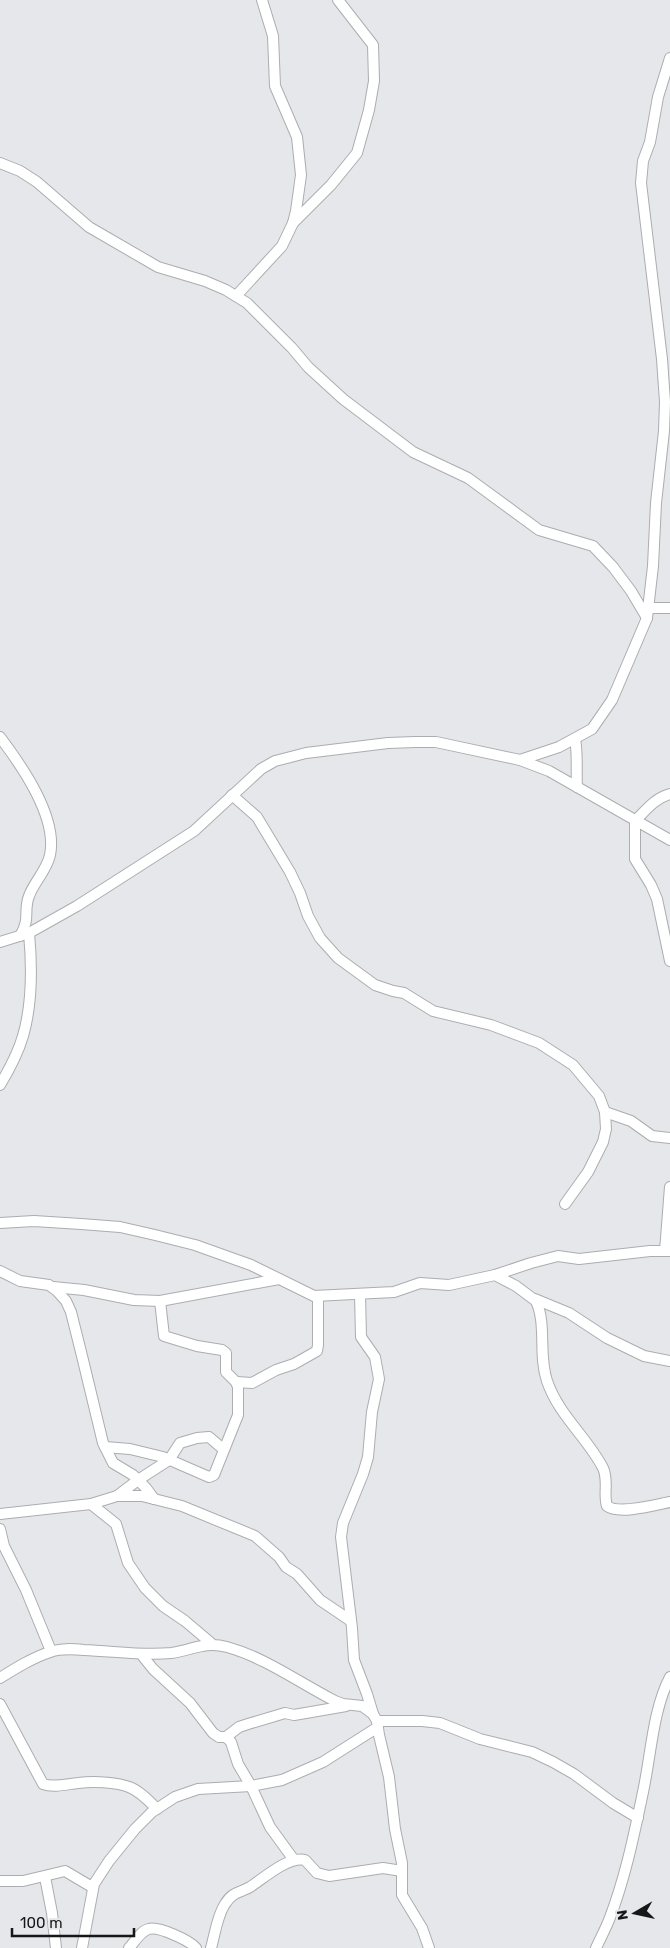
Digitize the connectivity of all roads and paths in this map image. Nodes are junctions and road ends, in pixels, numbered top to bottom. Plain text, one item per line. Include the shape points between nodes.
1 (262, 0) edge
2 (338, 0) edge
3 (669, 61) edge
4 (0, 163) edge
5 (292, 223) junction
6 (236, 296) junction
7 (670, 608) edge
8 (647, 613) junction
9 (0, 737) edge
10 (575, 739) junction
11 (520, 760) junction
12 (577, 787) junction
13 (670, 794) edge
14 (232, 795) junction
15 (635, 821) junction
16 (670, 840) edge
17 (24, 935) junction
18 (0, 942) edge
19 (670, 961) edge
20 (0, 1085) edge
21 (606, 1112) junction
22 (670, 1138) edge
23 (670, 1187) edge
24 (566, 1204) dead end
25 (0, 1223) edge
26 (668, 1251) edge
27 (0, 1272) edge
28 (495, 1275) junction
29 (279, 1279) junction
30 (53, 1287) junction
31 (70, 1289) junction
32 (360, 1294) junction
33 (318, 1296) junction
34 (535, 1299) junction
35 (66, 1301) junction
36 (160, 1301) junction
37 (670, 1361) edge
38 (236, 1382) junction
39 (105, 1447) junction
40 (223, 1449) junction
41 (169, 1460) junction
42 (138, 1480) junction
43 (117, 1496) junction
44 (154, 1499) junction
45 (670, 1502) edge
46 (92, 1504) junction
47 (0, 1514) edge
48 (0, 1530) edge
49 (351, 1621) junction
50 (210, 1643) junction
51 (51, 1651) junction
52 (141, 1654) junction
53 (670, 1677) edge
54 (0, 1678) edge
55 (0, 1704) edge
56 (350, 1705) junction
57 (376, 1720) junction
58 (226, 1737) junction
59 (251, 1786) junction
60 (157, 1809) junction
61 (638, 1818) junction
62 (294, 1860) junction
63 (402, 1871) junction
64 (45, 1877) junction
65 (0, 1881) edge
66 (92, 1887) junction
67 (194, 1947) edge
68 (56, 1948) edge
69 (82, 1948) edge
70 (129, 1948) edge
71 (211, 1948) edge
72 (429, 1948) edge
73 (596, 1948) edge

1 - 5 street via 273,36 275,86 297,137 300,158 301,175
2 - 5 street via 373,45 374,81 369,110 357,153 331,186
3 - 8 street via 643,161 641,183 665,402
4 - 6 street via 37,182 88,227 158,267 205,280
5 - 6 street via 282,246
6 - 8 street via 247,303 343,399 406,447 468,478 539,530 593,546
7 - 8 street
8 - 10 street via 612,700 592,729
9 - 17 street via 38,795 52,843 48,862 29,894
10 - 11 street
10 - 12 street
11 - 12 street
11 - 14 street via 436,742 388,743 306,753 275,761
12 - 15 street
13 - 15 street via 652,803
14 - 17 street via 194,831 77,906
14 - 21 street via 257,817 290,872 320,938 338,958 375,985 404,993 429,1009 491,1025 553,1051 573,1065 599,1096
15 - 16 street
15 - 19 street via 635,859 657,900
17 - 18 street
17 - 20 street via 31,980 23,1036
21 - 22 street via 631,1121 652,1136
21 - 24 street via 606,1129 599,1152
23 - 26 street
25 - 29 street via 45,1221 120,1227 195,1244
26 - 28 street via 579,1259 558,1256
27 - 30 street
28 - 32 street via 449,1285 420,1283 394,1292
28 - 34 street
29 - 33 street via 307,1294
29 - 36 street
30 - 31 street
30 - 35 street
31 - 35 street
31 - 36 street
32 - 33 street
32 - 49 street via 362,1337 375,1356 379,1379 368,1457 341,1530
33 - 38 street via 316,1351 252,1383
34 - 37 street via 569,1313 639,1354
34 - 45 street via 540,1316 542,1363 547,1383 572,1426 603,1468 607,1506 628,1509
35 - 39 street
36 - 38 street via 164,1336 224,1351 226,1372
38 - 40 street via 238,1415
39 - 41 street via 136,1450
39 - 42 street via 116,1466
40 - 41 street via 209,1437 197,1438 180,1443
40 - 41 street via 214,1475 209,1477
41 - 42 street
42 - 43 street
42 - 44 street
43 - 44 street
43 - 46 street
44 - 49 street via 182,1506 255,1536 286,1567 298,1574 320,1600
46 - 47 street
46 - 50 street via 116,1524 128,1563 145,1588
48 - 51 street via 4,1546
49 - 57 street via 354,1660
50 - 52 street via 171,1653
50 - 56 street via 270,1663 315,1691
51 - 52 street via 69,1649
51 - 54 street
52 - 58 street via 190,1703 213,1733
53 - 61 street via 658,1705
55 - 60 street via 43,1784 56,1786 82,1782 130,1787
56 - 57 street via 362,1706
56 - 58 street via 276,1715 239,1727
57 - 59 street via 323,1762 282,1780
57 - 61 street via 440,1723 480,1739 532,1752 574,1774
57 - 63 street via 389,1776
58 - 59 street
59 - 60 street via 198,1789 184,1793
59 - 62 street via 270,1827
60 - 66 street via 135,1829
61 - 73 street via 615,1903
62 - 63 street via 305,1860 317,1873 329,1876 383,1868
62 - 71 street via 232,1896 223,1908
63 - 72 street via 402,1897 416,1916
64 - 65 street
64 - 66 street via 65,1871
64 - 68 street
66 - 69 street
67 - 70 street via 187,1940 153,1928 144,1931

